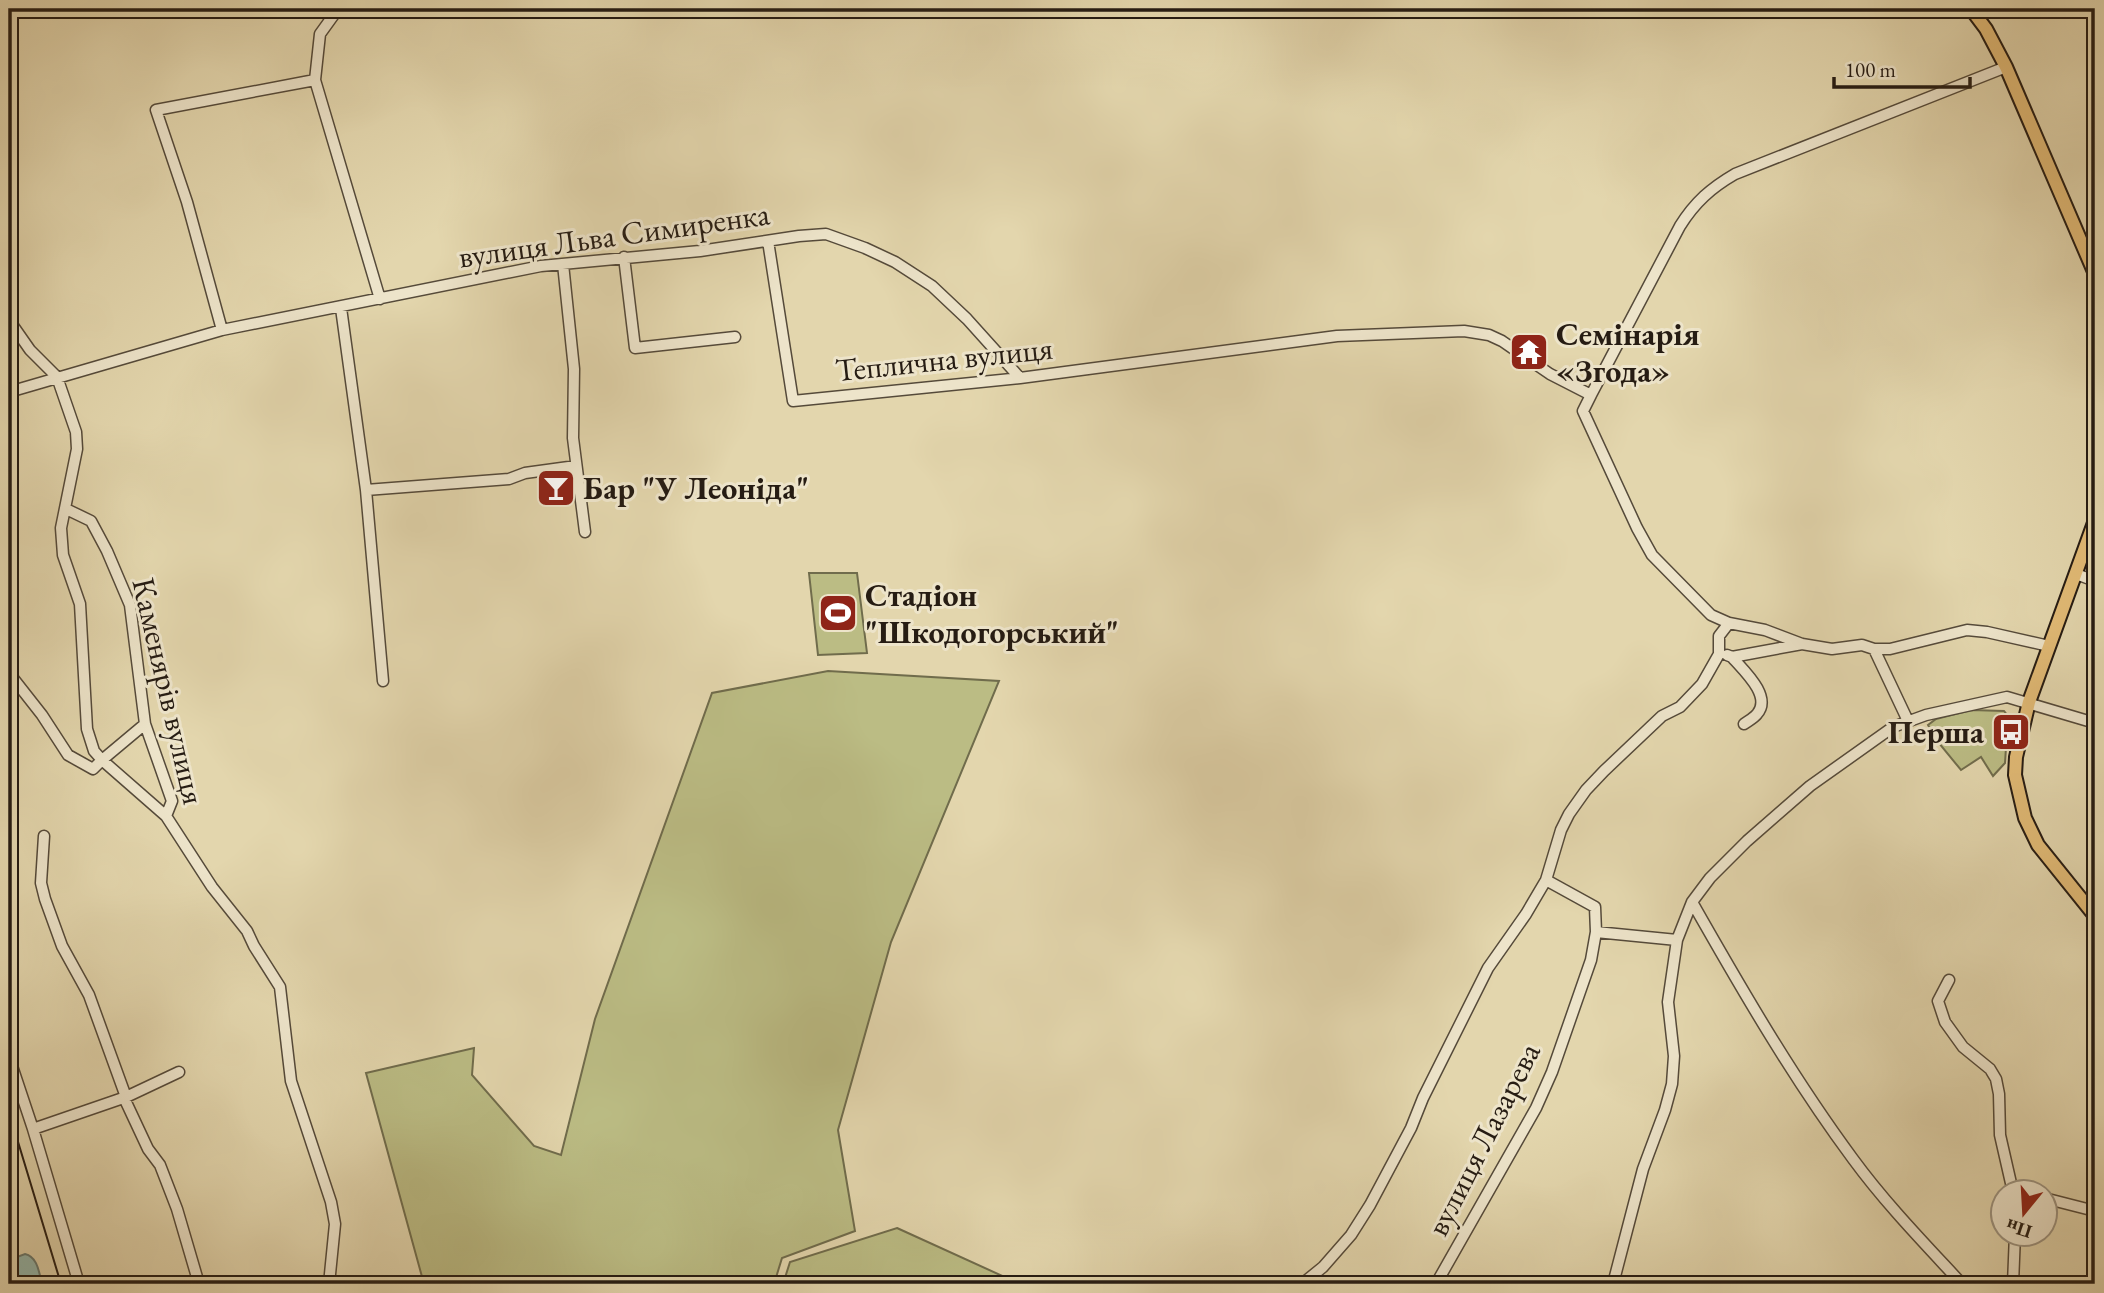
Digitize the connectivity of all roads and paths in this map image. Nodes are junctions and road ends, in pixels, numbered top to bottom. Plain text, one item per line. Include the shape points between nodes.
1 (338, 9) edge
2 (1972, 9) edge
3 (2006, 67) junction
4 (315, 80) junction
5 (768, 241) junction
6 (624, 257) junction
7 (563, 264) junction
8 (2095, 274) edge
9 (380, 299) junction
10 (341, 308) junction
11 (9, 320) edge
12 (222, 330) junction
13 (736, 337) dead end
14 (57, 377) junction
15 (1020, 378) junction
16 (9, 392) edge
17 (1591, 395) junction
18 (576, 466) junction
19 (366, 490) junction
20 (66, 509) junction
21 (2095, 520) edge
22 (585, 532) dead end
23 (2076, 574) junction
24 (2095, 581) edge
25 (1711, 615) junction
26 (1728, 623) junction
27 (1719, 636) junction
28 (1802, 644) junction
29 (2049, 646) junction
30 (1874, 649) junction
31 (1719, 654) junction
32 (1732, 657) junction
33 (9, 673) edge
34 (383, 681) dead end
35 (2029, 702) junction
36 (1908, 721) junction
37 (2095, 723) edge
38 (145, 724) junction
39 (1744, 724) dead end
40 (102, 760) junction
41 (166, 816) junction
42 (44, 836) dead end
43 (1546, 880) junction
44 (1692, 902) junction
45 (2095, 916) edge
46 (1596, 932) junction
47 (1677, 940) junction
48 (1949, 980) dead end
49 (9, 1057) edge
50 (179, 1072) dead end
51 (126, 1097) junction
52 (33, 1129) junction
53 (2011, 1178) edge
54 (2058, 1201) edge
55 (2095, 1211) edge
56 (2014, 1248) edge
57 (79, 1284) edge
58 (199, 1284) edge
59 (329, 1284) edge
60 (1302, 1284) edge
61 (1436, 1284) edge
62 (1613, 1284) edge
63 (1962, 1284) edge
64 (2013, 1284) edge

1 - 4 street via 320,33
2 - 3 main road
3 - 8 main road
3 - 17 street via 1735,174 1706,193 1680,226
4 - 9 street
4 - 12 street via 156,110
5 - 6 street, вулиця Льва Симиренка
5 - 15 street, вулиця Льва Симиренка via 826,234 895,262 933,286
5 - 15 street, Теплична вулиця via 793,401
6 - 7 street, вулиця Льва Симиренка
6 - 13 street via 635,348
7 - 9 street, вулиця Льва Симиренка
7 - 18 street via 574,369
9 - 10 street, вулиця Льва Симиренка
10 - 12 street, вулиця Льва Симиренка
10 - 19 street
11 - 14 street
12 - 14 street, вулиця Льва Симиренка
14 - 16 street, вулиця Льва Симиренка
14 - 20 street via 77,440
15 - 17 street, Теплична вулиця via 1314,338 1464,331 1489,335
17 - 25 street via 1583,411 1636,528 1652,555
18 - 19 street via 509,479
18 - 22 street
19 - 34 street
20 - 38 street, Каменярів вулиця via 91,521 130,605
20 - 40 street via 61,528 63,555 80,604 87,729
21 - 23 main road
23 - 24 street
23 - 29 main road
25 - 26 street
25 - 27 street
26 - 27 street
26 - 28 street
27 - 31 street
28 - 30 street
28 - 32 street
29 - 30 street via 1967,630
29 - 35 main road
30 - 36 street
31 - 32 street
31 - 43 street via 1691,697 1662,716 1586,790 1560,830
32 - 39 street via 1762,701 1758,713
33 - 40 street via 68,755 93,769
35 - 36 street via 2007,697
35 - 37 street
35 - 45 main road via 2016,757 2022,809 2038,845
36 - 44 street via 1810,786 1746,841
38 - 40 street
38 - 41 street, Каменярів вулиця via 172,801
40 - 41 street
41 - 59 street, Каменярів вулиця via 212,887 247,930 280,987 292,1081 335,1224
42 - 51 street via 41,883 45,898 62,946 89,995
43 - 46 street, вулиця Лазарева via 1595,907
43 - 60 street via 1488,968 1370,1205 1351,1235
44 - 47 street
44 - 63 street via 1785,1058 1853,1159
46 - 47 street
46 - 61 street, вулиця Лазарева via 1565,1037 1536,1108
47 - 62 street via 1668,1002 1672,1084 1643,1169
48 - 53 street via 1938,1001 1945,1022 1963,1047 1996,1079 2000,1135
49 - 52 street
50 - 51 street
51 - 52 street
51 - 58 street via 148,1149 160,1165
52 - 57 street
54 - 55 street
56 - 64 street

